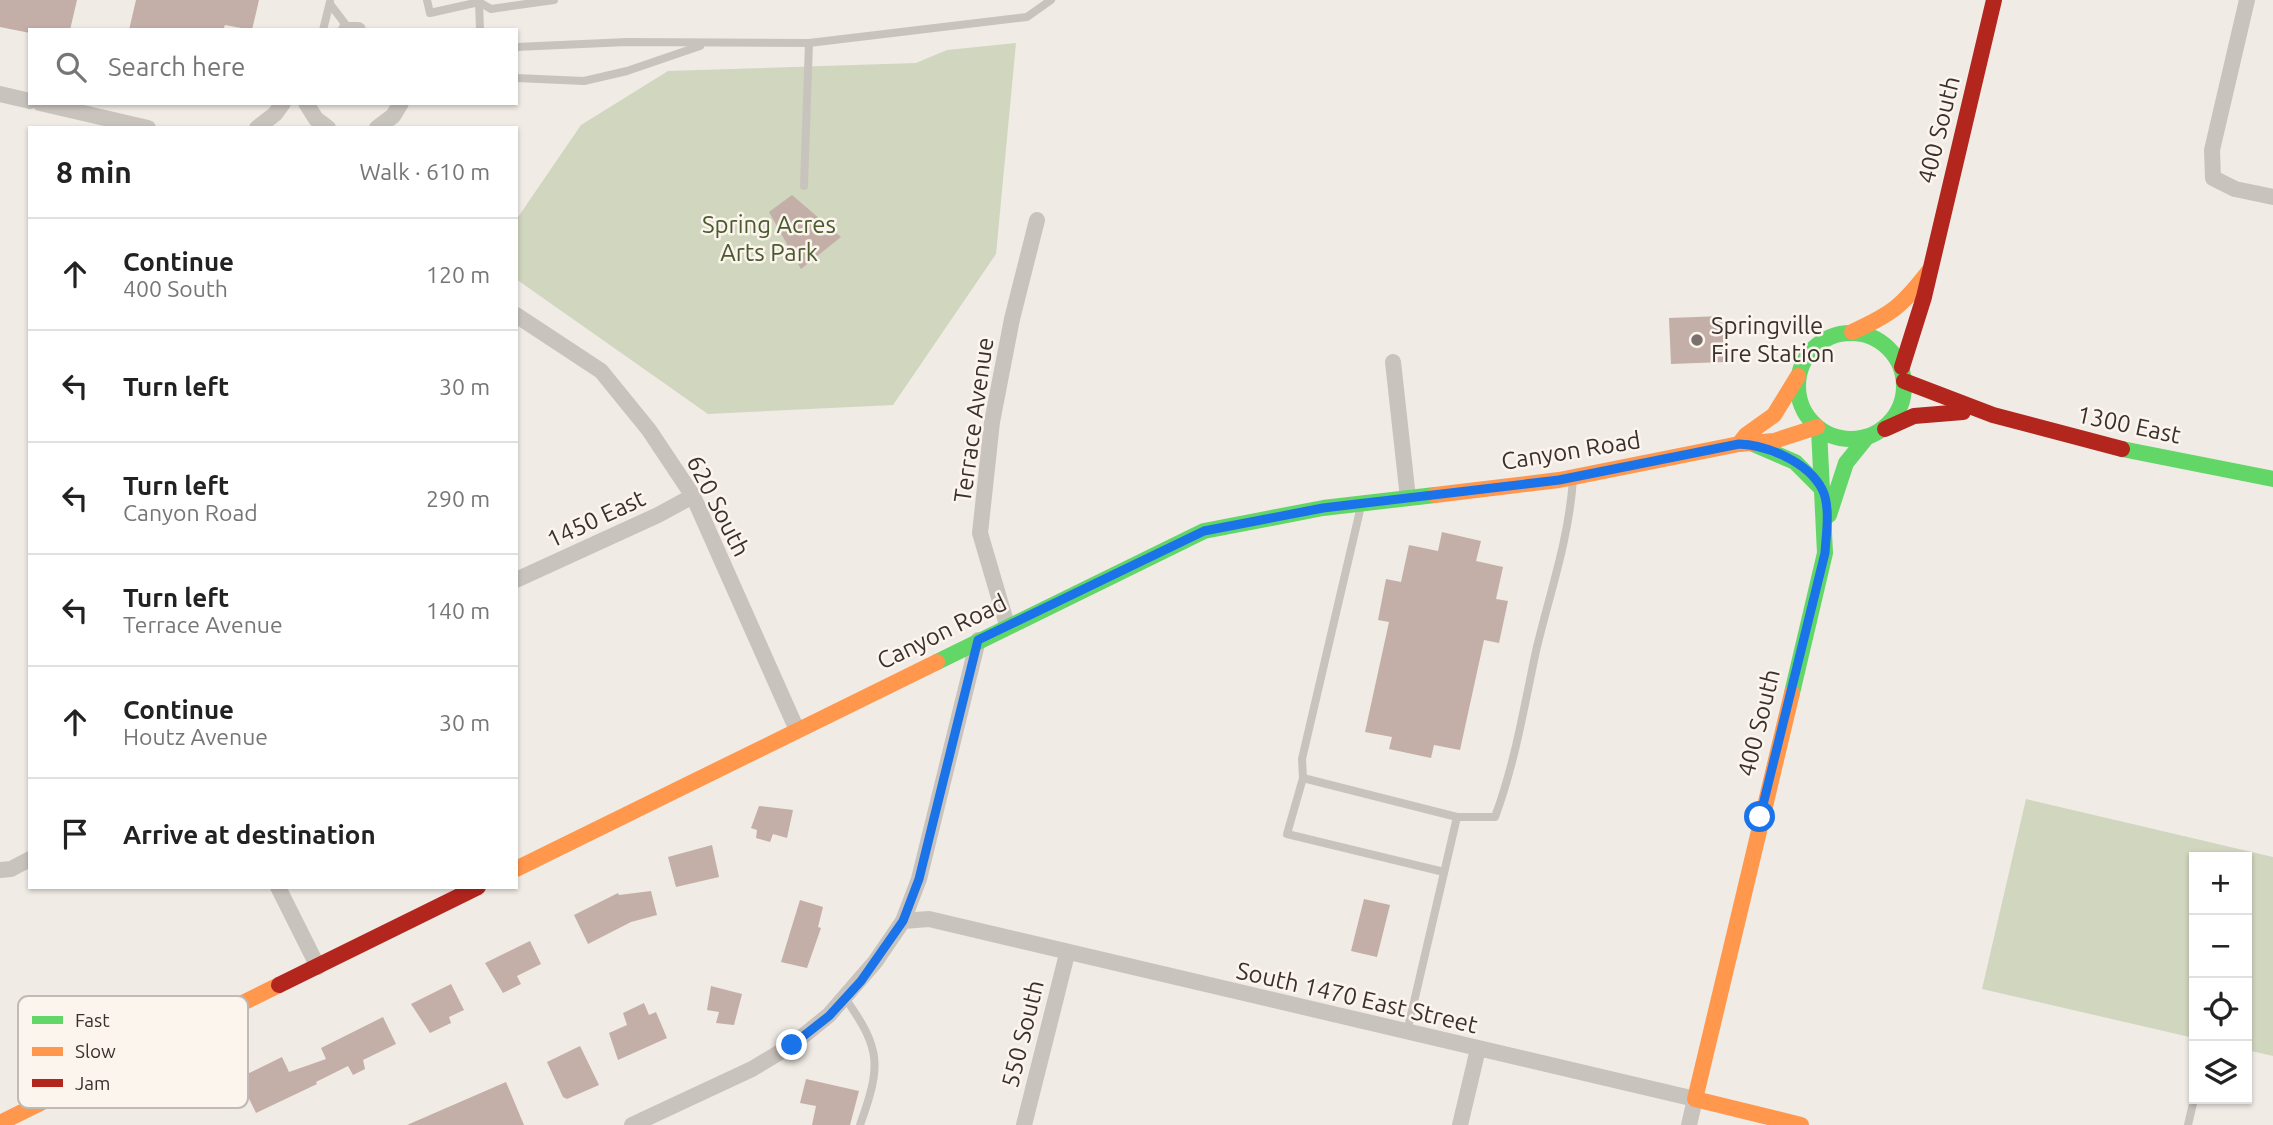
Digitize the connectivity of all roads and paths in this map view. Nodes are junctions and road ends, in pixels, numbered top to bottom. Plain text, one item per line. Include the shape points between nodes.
1 (427, 0) edge
2 (554, 0) edge
3 (1051, 0) edge
4 (1994, 0) edge
5 (2247, 0) edge
6 (330, 2) edge
7 (479, 2) junction
8 (324, 28) edge
9 (347, 28) edge
10 (480, 28) edge
11 (809, 43) junction
12 (706, 44) junction
13 (518, 47) edge
14 (518, 78) edge
15 (0, 94) edge
16 (28, 101) edge
17 (49, 105) edge
18 (282, 105) edge
19 (307, 105) edge
20 (395, 116) edge
21 (139, 126) edge
22 (260, 126) edge
23 (325, 126) edge
24 (380, 126) edge
25 (804, 186) dead end
26 (2273, 198) edge
27 (1037, 220) dead end
28 (1929, 271) junction
29 (518, 316) edge
30 (1852, 332) junction
31 (1393, 362) dead end
32 (1903, 374) junction
33 (1798, 375) junction
34 (1977, 412) junction
35 (1818, 428) junction
36 (1871, 435) junction
37 (1746, 444) junction
38 (1573, 477) junction
39 (2273, 479) edge
40 (1822, 489) junction
41 (693, 496) junction
42 (1408, 498) junction
43 (1362, 503) junction
44 (1827, 522) junction
45 (518, 579) edge
46 (1007, 625) junction
47 (978, 640) junction
48 (797, 730) junction
49 (1303, 778) junction
50 (1457, 817) junction
51 (28, 860) edge
52 (518, 868) edge
53 (0, 870) edge
54 (1444, 872) junction
55 (279, 889) edge
56 (474, 889) edge
57 (903, 921) junction
58 (1067, 954) junction
59 (318, 967) junction
60 (845, 998) junction
61 (248, 1002) edge
62 (1406, 1033) junction
63 (1478, 1049) junction
64 (1695, 1099) junction
65 (2193, 1104) edge
66 (32, 1108) edge
67 (0, 1124) edge
68 (632, 1125) edge
69 (860, 1125) edge
70 (1024, 1125) edge
71 (1460, 1125) edge
72 (1689, 1125) edge
73 (1801, 1125) edge
74 (2189, 1125) edge

1 - 7 lane via 430,13
2 - 7 lane via 491,9
3 - 11 lane via 1027,17
4 - 28 main road, 400 South
5 - 26 street via 2212,150 2213,177 2235,189
6 - 8 lane
6 - 9 lane
7 - 10 lane
11 - 12 lane
11 - 25 lane
12 - 13 lane
12 - 14 lane via 627,71 584,80
15 - 16 street
17 - 21 street
18 - 22 street
19 - 23 street
20 - 24 street
27 - 46 street, Terrace Avenue via 992,422 980,533
28 - 30 main road, 400 South via 1888,316
28 - 32 main road, 400 South via 1926,302 1908,342
29 - 41 street, 620 South via 601,370
30 - 32 main road via 1883,343
30 - 33 main road via 1818,344
31 - 42 street
32 - 34 main road, 1300 East
32 - 36 main road via 1897,414
33 - 35 main road via 1800,404
33 - 37 main road, Canyon Road via 1774,415 1746,435
34 - 36 main road, 1300 East via 1914,416
34 - 39 main road, 1300 East
35 - 36 main road via 1834,437
35 - 37 main road, Canyon Road
35 - 40 main road, 400 South
36 - 44 main road, 400 South via 1854,446 1846,460
37 - 38 main road, Canyon Road
37 - 40 main road via 1794,462
38 - 42 main road, Canyon Road
38 - 50 lane via 1570,522 1508,783 1495,817
40 - 44 main road, 400 South
41 - 45 street, 1450 East
41 - 48 street, 620 South
42 - 43 main road, Canyon Road
43 - 46 main road, Canyon Road via 1204,531
43 - 49 lane via 1302,759
44 - 64 main road, 400 South via 1825,553
46 - 47 main road, Canyon Road
47 - 48 main road, Canyon Road
47 - 57 street via 919,879
48 - 52 main road, Canyon Road
49 - 50 lane
49 - 54 lane via 1287,834
50 - 54 lane
51 - 53 street
54 - 62 lane
55 - 59 street
56 - 59 main road
57 - 58 street, South 1470 East Street via 929,919
57 - 60 street
58 - 62 street, South 1470 East Street
58 - 70 street, 550 South
59 - 61 main road
60 - 68 street via 811,1031 772,1057
60 - 69 lane via 868,1030 875,1066 875,1084
62 - 63 street, South 1470 East Street
63 - 64 street, South 1470 East Street
63 - 71 street
64 - 72 street
64 - 73 main road, South 1470 East Street
65 - 74 lane
66 - 67 main road

